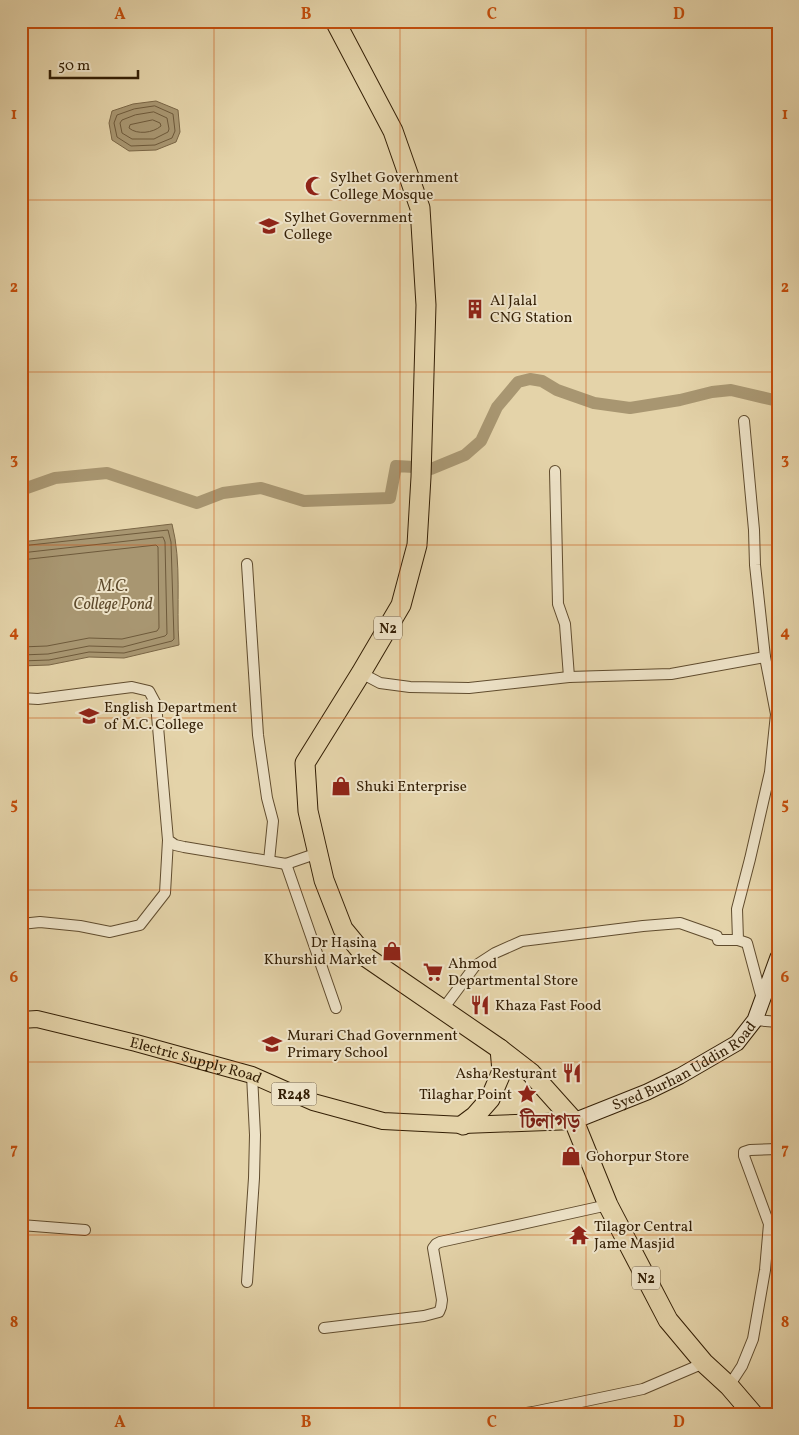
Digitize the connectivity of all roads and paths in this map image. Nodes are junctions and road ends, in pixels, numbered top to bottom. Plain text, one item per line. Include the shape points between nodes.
1 (335, 21) edge
2 (744, 421) dead end
3 (555, 471) dead end
4 (247, 564) dead end
5 (765, 657) junction
6 (361, 673) junction
7 (569, 677) junction
8 (21, 698) edge
9 (168, 840) junction
10 (318, 853) junction
11 (269, 861) junction
12 (286, 864) junction
13 (21, 924) edge
14 (738, 940) junction
15 (778, 957) edge
16 (762, 1000) junction
17 (336, 1008) dead end
18 (444, 1009) junction
19 (21, 1020) edge
20 (755, 1020) junction
21 (778, 1022) edge
22 (500, 1048) junction
23 (252, 1075) junction
24 (574, 1121) junction
25 (463, 1125) junction
26 (778, 1149) edge
27 (608, 1205) junction
28 (773, 1224) edge
29 (21, 1225) edge
30 (85, 1230) dead end
31 (247, 1282) dead end
32 (324, 1328) dead end
33 (704, 1363) junction
34 (729, 1386) junction
35 (521, 1414) edge
36 (753, 1414) edge

1 - 6 highway, N2 via 393,131 420,208 426,304 417,544 401,604
2 - 5 street
3 - 7 street via 558,604 565,624
4 - 11 street via 258,735 273,820
5 - 7 street via 671,674
5 - 14 street via 776,714 770,772 737,909
6 - 7 street via 380,683 439,688 469,688
6 - 10 highway, N2 via 305,763 308,811
8 - 9 street via 38,699 132,687 149,691 156,704
9 - 11 street via 184,848
9 - 13 street via 165,893 140,925 110,932 40,922
10 - 12 street
10 - 18 highway, N2 via 324,880 343,929 366,957
11 - 12 street
12 - 17 street
14 - 16 street via 747,943
14 - 18 street via 718,940 717,936 680,924 522,941 475,966
15 - 16 street, Syed Burhan Uddin Road
16 - 20 street, Syed Burhan Uddin Road
18 - 22 highway, N2
19 - 23 main road, Electric Supply Road / R248 via 37,1020 127,1041
20 - 21 street
20 - 24 street, Syed Burhan Uddin Road via 737,1043 680,1076
22 - 24 highway, N2 via 531,1073
22 - 25 highway via 502,1071 490,1099
23 - 25 main road, Electric Supply Road / R248 via 313,1102 383,1121
23 - 31 street via 254,1178
24 - 25 main road, Electric Supply Road / R248
24 - 27 highway, N2
26 - 28 street via 744,1152
27 - 32 street via 440,1242 433,1248 442,1300 439,1312
27 - 33 highway, N2 via 668,1320
28 - 34 street via 753,1339
29 - 30 street
33 - 34 highway, N2
33 - 35 street via 643,1389
34 - 36 highway, N2

